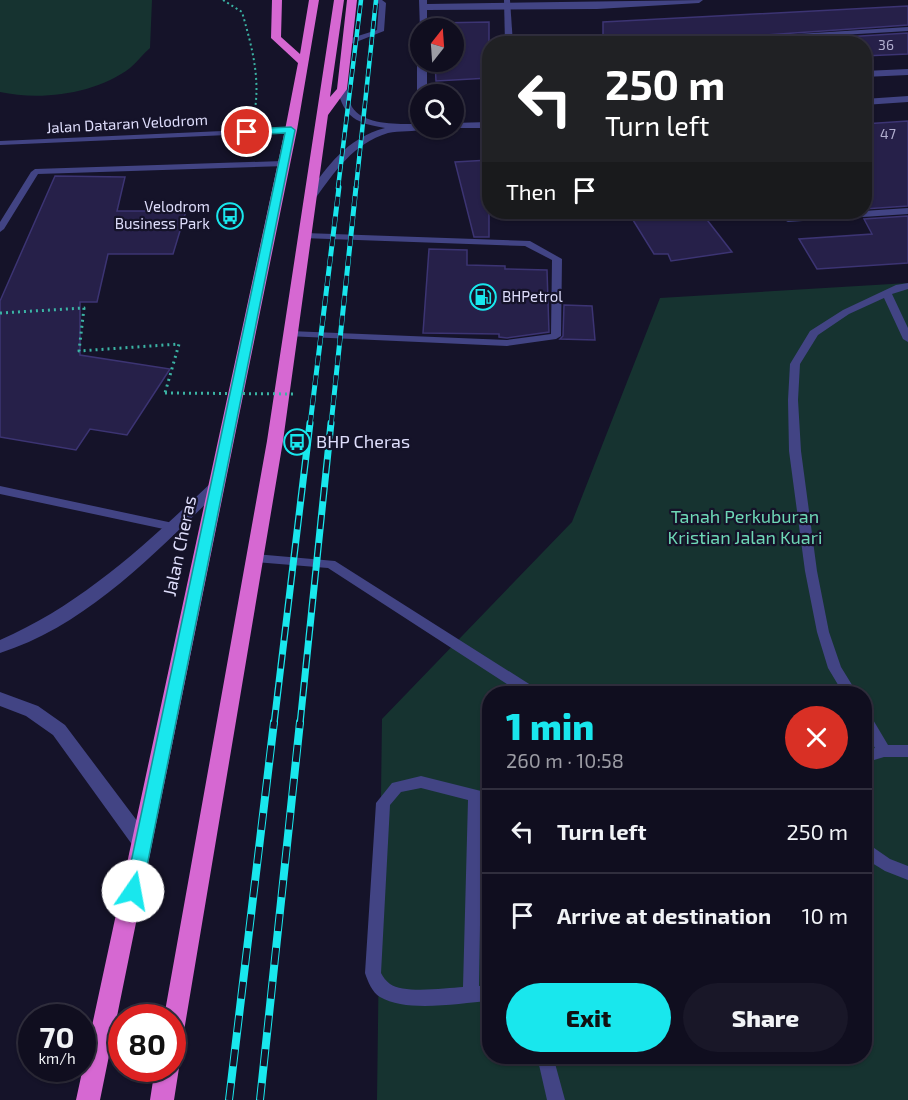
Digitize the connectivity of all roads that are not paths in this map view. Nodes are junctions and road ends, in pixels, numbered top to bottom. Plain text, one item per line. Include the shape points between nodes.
1 (277, 0) edge
2 (314, 0) edge
3 (339, 0) edge
4 (352, 0) edge
5 (377, 0) edge
6 (699, 0) edge
7 (507, 3) edge
8 (596, 3) edge
9 (423, 4) edge
10 (908, 29) edge
11 (509, 36) edge
12 (784, 36) edge
13 (348, 42) junction
14 (303, 62) junction
15 (908, 72) edge
16 (872, 74) edge
17 (342, 89) junction
18 (908, 99) edge
19 (872, 101) edge
20 (322, 115) junction
21 (482, 125) edge
22 (464, 126) edge
23 (400, 127) junction
24 (410, 127) edge
25 (291, 130) junction
26 (0, 143) edge
27 (283, 164) junction
28 (310, 196) junction
29 (908, 211) edge
30 (872, 213) edge
31 (0, 229) edge
32 (305, 236) junction
33 (908, 286) edge
34 (887, 294) junction
35 (290, 334) junction
36 (908, 339) edge
37 (217, 485) junction
38 (0, 490) edge
39 (173, 527) junction
40 (255, 558) junction
41 (0, 647) edge
42 (522, 686) edge
43 (846, 686) edge
44 (0, 699) edge
45 (872, 731) edge
46 (884, 751) junction
47 (908, 751) edge
48 (872, 755) edge
49 (482, 797) edge
50 (143, 844) junction
51 (872, 856) edge
52 (908, 873) edge
53 (482, 993) edge
54 (471, 994) junction
55 (178, 1004) edge
56 (547, 1064) edge
57 (165, 1082) edge
58 (88, 1100) edge
59 (162, 1100) edge
60 (556, 1100) edge

1 - 14 highway via 276,38
2 - 14 highway, Jalan Cheras
3 - 20 highway
4 - 13 highway
5 - 13 lane via 383,3 380,31
6 - 8 street
7 - 8 street
7 - 9 street
7 - 11 lane
10 - 12 lane
13 - 17 highway
14 - 25 highway, Jalan Cheras
15 - 16 street
17 - 20 highway
17 - 23 street via 349,111 362,119
18 - 19 street
20 - 28 highway
21 - 22 street
23 - 24 street
23 - 28 street via 366,136 340,155
25 - 26 lane, Jalan Dataran Velodrom
25 - 27 highway, Jalan Cheras
27 - 31 lane via 35,172
27 - 37 highway, Jalan Cheras
28 - 32 highway
29 - 30 street
32 - 35 highway
32 - 35 lane via 527,243 557,259 556,336 507,343
33 - 34 lane
34 - 36 lane
34 - 43 lane via 846,312 814,333 795,364 795,451 811,571 823,632
35 - 40 highway
37 - 39 street
37 - 50 highway, Jalan Cheras
38 - 39 lane
39 - 41 street via 80,606
40 - 42 lane via 331,564
40 - 55 highway
44 - 50 street via 32,711 59,729
45 - 46 lane
46 - 47 lane
46 - 48 lane
49 - 54 lane
49 - 54 lane via 421,782 397,787 383,803 373,972 387,993 401,997
50 - 58 highway, Jalan Cheras
51 - 52 lane
53 - 54 lane
56 - 60 lane
57 - 59 highway

